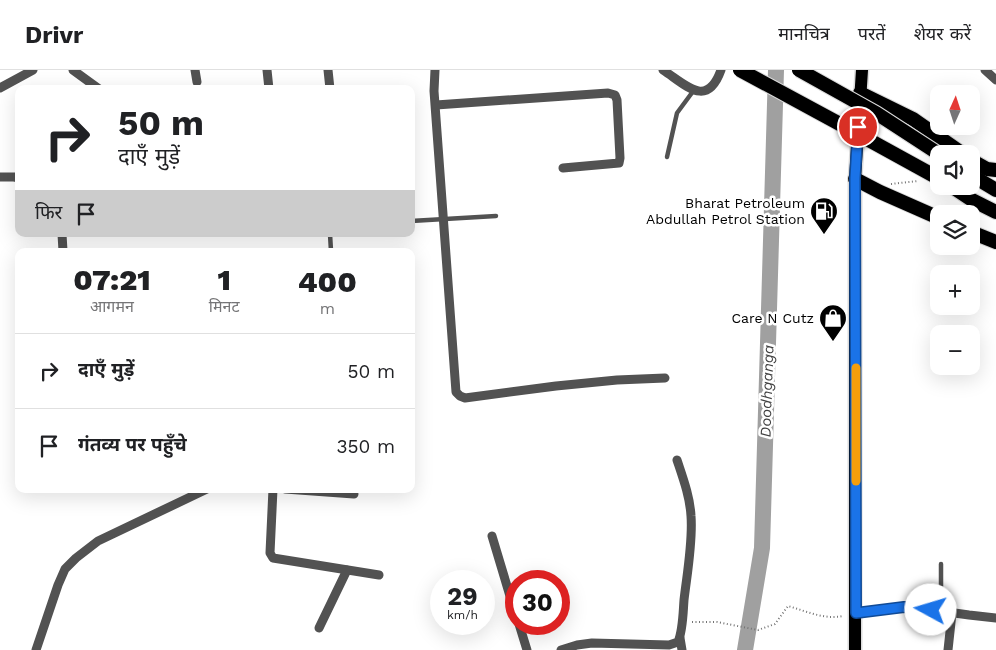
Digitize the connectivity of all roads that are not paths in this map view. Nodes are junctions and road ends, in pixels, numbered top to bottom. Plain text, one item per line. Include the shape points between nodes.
1 (33, 70) edge
2 (73, 70) edge
3 (195, 70) edge
4 (267, 70) edge
5 (328, 70) edge
6 (435, 70) edge
7 (664, 70) edge
8 (721, 70) edge
9 (740, 70) edge
10 (799, 70) edge
11 (862, 70) edge
12 (985, 70) edge
13 (996, 80) edge
14 (197, 82) dead end
15 (94, 85) edge
16 (269, 85) edge
17 (330, 85) edge
18 (0, 88) edge
19 (694, 90) junction
20 (860, 93) junction
21 (436, 105) junction
22 (949, 145) edge
23 (930, 148) edge
24 (667, 157) dead end
25 (980, 165) edge
26 (563, 168) dead end
27 (996, 170) edge
28 (930, 174) edge
29 (15, 177) edge
30 (0, 178) edge
31 (855, 178) junction
32 (980, 180) edge
33 (996, 190) edge
34 (967, 195) edge
35 (996, 212) edge
36 (930, 214) edge
37 (496, 216) dead end
38 (443, 218) junction
39 (415, 221) edge
40 (980, 236) edge
41 (996, 242) edge
42 (665, 378) dead end
43 (677, 460) dead end
44 (199, 493) edge
45 (273, 493) edge
46 (340, 493) edge
47 (354, 494) dead end
48 (492, 536) dead end
49 (941, 564) dead end
50 (347, 570) junction
51 (379, 575) dead end
52 (505, 579) edge
53 (941, 611) junction
54 (856, 613) junction
55 (952, 613) junction
56 (996, 618) edge
57 (319, 628) dead end
58 (521, 635) edge
59 (680, 638) junction
60 (578, 647) edge
61 (36, 650) edge
62 (526, 650) edge
63 (561, 650) edge
64 (682, 650) edge
65 (855, 650) edge
66 (948, 650) edge

1 - 18 street
2 - 15 street
3 - 14 street
4 - 16 street
5 - 17 street
6 - 21 street
7 - 19 street
8 - 19 street via 712,87
9 - 28 highway, bridge
10 - 23 highway, bridge via 876,113
11 - 20 main road
12 - 13 street
19 - 24 lane via 677,113
20 - 22 highway via 913,119
20 - 31 main road
21 - 26 street via 615,95 619,163
21 - 38 street
25 - 27 highway
29 - 30 street
31 - 36 highway
31 - 54 main road
32 - 33 highway
34 - 35 highway
37 - 38 lane
38 - 39 lane
38 - 42 street via 455,386 460,396
40 - 41 highway
43 - 59 street via 692,517
44 - 61 street via 98,541 76,558 65,569 58,585
45 - 50 street via 270,553 273,558
46 - 47 street
48 - 52 street
49 - 53 lane
50 - 51 street
50 - 57 street
53 - 54 street via 904,607
53 - 55 street
54 - 65 main road
55 - 56 street
55 - 66 street
58 - 62 street
59 - 60 street via 669,645 607,643
59 - 64 street
60 - 63 street

